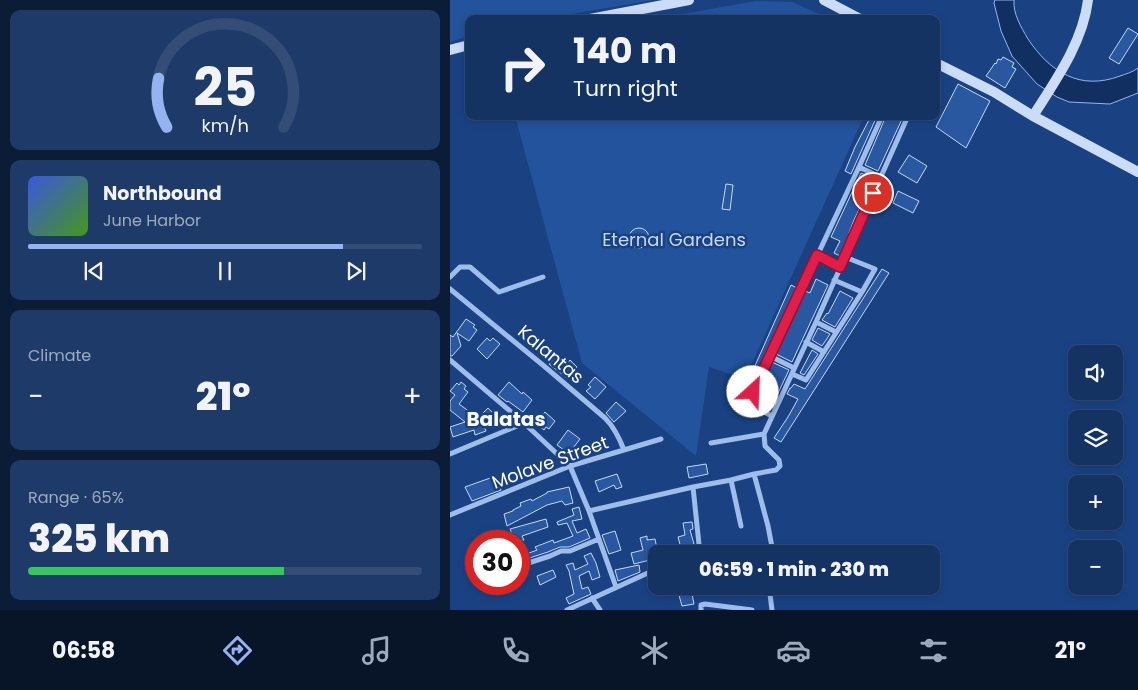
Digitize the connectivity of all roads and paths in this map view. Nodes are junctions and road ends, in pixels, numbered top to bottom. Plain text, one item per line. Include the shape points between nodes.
1 (689, 0) edge
2 (824, 0) edge
3 (1088, 0) edge
4 (611, 15) edge
5 (852, 15) edge
6 (465, 46) edge
7 (450, 50) edge
8 (940, 65) edge
9 (1033, 116) junction
10 (880, 120) edge
11 (906, 120) edge
12 (859, 167) junction
13 (1138, 172) edge
14 (880, 177) junction
15 (817, 255) junction
16 (845, 257) junction
17 (840, 267) junction
18 (450, 277) edge
19 (543, 277) dead end
20 (834, 280) junction
21 (450, 289) edge
22 (862, 292) junction
23 (816, 322) junction
24 (836, 332) junction
25 (806, 342) junction
26 (824, 352) junction
27 (770, 356) junction
28 (450, 360) edge
29 (793, 371) junction
30 (772, 416) junction
31 (524, 423) junction
32 (764, 434) junction
33 (662, 439) dead end
34 (711, 443) dead end
35 (624, 450) junction
36 (450, 454) edge
37 (570, 466) junction
38 (754, 474) junction
39 (730, 480) junction
40 (693, 486) junction
41 (589, 511) junction
42 (450, 515) edge
43 (741, 526) dead end
44 (599, 539) junction
45 (699, 545) edge
46 (772, 545) edge
47 (530, 562) edge
48 (648, 573) edge
49 (616, 587) junction
50 (770, 595) edge
51 (592, 598) junction
52 (567, 610) edge
53 (600, 610) edge
54 (701, 610) edge
55 (752, 610) edge
56 (772, 610) edge

1 - 4 main road
2 - 5 main road
3 - 9 main road via 1087,13 1073,50
6 - 7 main road
8 - 9 main road
9 - 13 main road
10 - 12 street
11 - 14 street
12 - 14 street
12 - 15 street
14 - 16 street
15 - 17 street
15 - 27 street
16 - 17 street
16 - 22 street via 875,269
17 - 20 street
18 - 19 street via 460,267 470,267 499,292
20 - 22 street
20 - 23 street
21 - 35 street, Kalantas via 604,418 613,427
22 - 24 street
23 - 24 street
23 - 25 street
24 - 26 street
25 - 26 street
25 - 29 street
26 - 29 street via 806,380
27 - 29 street
27 - 30 street via 751,400 752,406
28 - 31 street
29 - 30 street
30 - 32 street
31 - 36 street
31 - 37 street
32 - 34 street
32 - 38 street via 765,446 780,460 780,466 776,470
33 - 35 street, Molave Street
35 - 37 street, Molave Street
37 - 41 street
37 - 42 street, Molave Street
38 - 39 street
38 - 46 street
39 - 40 street
39 - 43 street
40 - 41 street
40 - 45 street
41 - 44 street
44 - 47 street
44 - 49 street
48 - 49 street
49 - 51 street
50 - 56 street
51 - 52 street
51 - 53 street
54 - 55 street via 701,605 705,604

